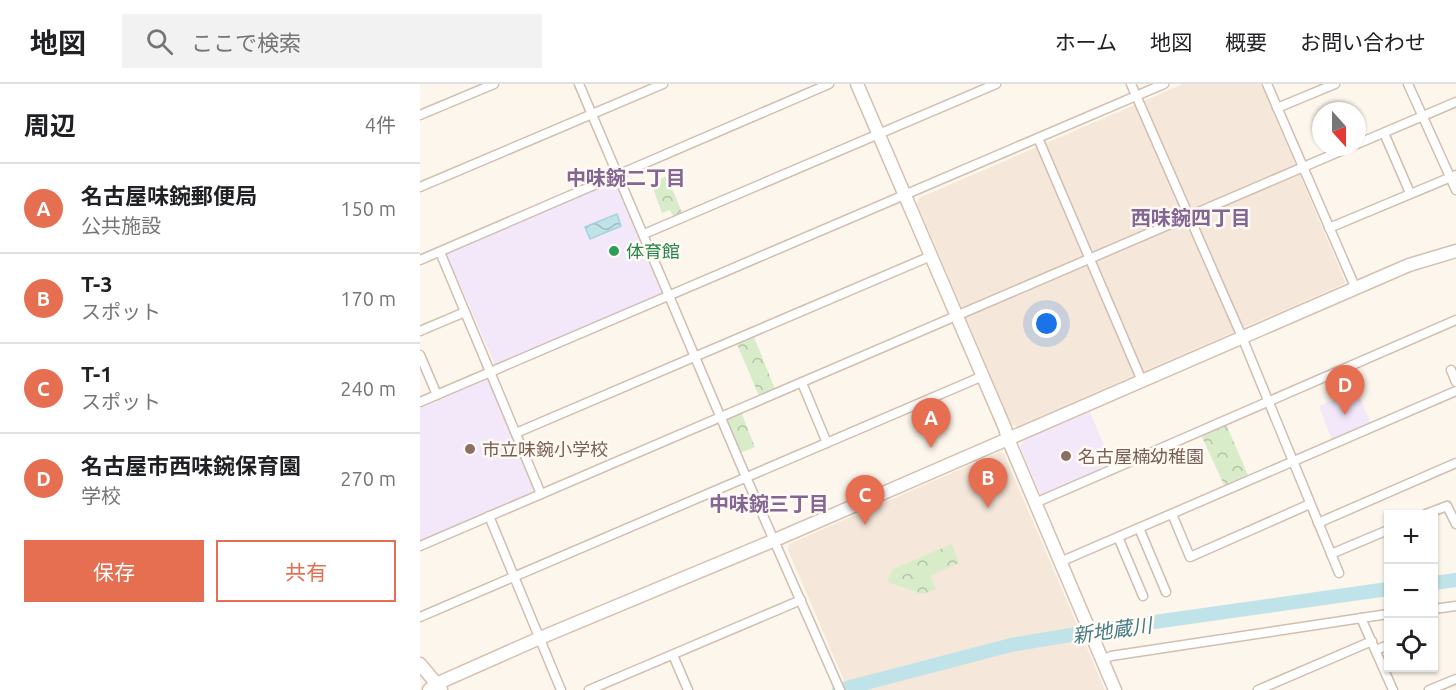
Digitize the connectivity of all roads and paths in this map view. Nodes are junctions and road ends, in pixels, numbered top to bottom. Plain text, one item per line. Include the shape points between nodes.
1 (494, 84) edge
2 (579, 84) edge
3 (663, 84) edge
4 (829, 84) edge
5 (857, 84) edge
6 (996, 84) edge
7 (1131, 84) edge
8 (1164, 84) edge
9 (1267, 84) edge
10 (1308, 84) edge
11 (1335, 84) edge
12 (1408, 84) edge
13 (1312, 94) junction
14 (1136, 96) junction
15 (1456, 102) edge
16 (1277, 108) junction
17 (592, 114) junction
18 (420, 115) edge
19 (1422, 116) junction
20 (1384, 133) junction
21 (878, 135) junction
22 (1038, 138) junction
23 (1366, 140) edge
24 (1329, 156) edge
25 (1303, 167) junction
26 (618, 175) junction
27 (1453, 176) edge
28 (420, 187) edge
29 (1456, 190) edge
30 (1410, 193) junction
31 (905, 195) junction
32 (1190, 216) junction
33 (1329, 228) junction
34 (644, 234) junction
35 (1456, 251) edge
36 (440, 252) junction
37 (931, 256) junction
38 (1089, 258) junction
39 (420, 260) edge
40 (1356, 289) junction
41 (669, 295) junction
42 (465, 312) junction
43 (956, 316) junction
44 (1456, 320) edge
45 (420, 331) edge
46 (1242, 337) junction
47 (420, 355) edge
48 (695, 356) junction
49 (1451, 370) dead end
50 (492, 372) junction
51 (983, 376) junction
52 (1143, 381) junction
53 (1456, 382) edge
54 (802, 383) junction
55 (1456, 391) edge
56 (437, 395) junction
57 (1268, 401) junction
58 (420, 402) edge
59 (720, 417) junction
60 (516, 433) junction
61 (1008, 439) junction
62 (827, 442) junction
63 (1294, 461) junction
64 (1456, 463) edge
65 (746, 477) junction
66 (541, 494) junction
67 (1035, 503) junction
68 (1310, 504) junction
69 (1436, 510) edge
70 (1172, 514) junction
71 (489, 516) junction
72 (1318, 523) junction
73 (1456, 524) edge
74 (1139, 528) junction
75 (1384, 532) edge
76 (773, 536) junction
77 (1118, 537) junction
78 (420, 546) edge
79 (1331, 554) junction
80 (1060, 562) junction
81 (1340, 573) dead end
82 (514, 576) junction
83 (1166, 592) dead end
84 (1143, 596) dead end
85 (801, 600) junction
86 (1456, 606) edge
87 (1438, 608) edge
88 (1384, 615) edge
89 (420, 617) edge
90 (1361, 618) junction
91 (540, 638) junction
92 (1372, 642) junction
93 (1384, 647) edge
94 (1376, 650) junction
95 (1100, 654) junction
96 (673, 655) junction
97 (420, 664) edge
98 (1456, 679) edge
99 (436, 688) edge
100 (1261, 689) edge
101 (561, 690) edge
102 (589, 690) edge
103 (688, 690) edge
104 (840, 690) edge
105 (1115, 690) edge
106 (1393, 690) edge
107 (1429, 690) edge

1 - 18 street
2 - 17 street
3 - 17 street
4 - 26 street
5 - 21 street
6 - 21 street
7 - 14 street
8 - 14 street
9 - 16 street
10 - 13 street
11 - 13 street
12 - 19 street
13 - 16 street
14 - 22 street
14 - 32 street
15 - 19 street
16 - 25 street
17 - 26 street
17 - 28 street
19 - 20 street
19 - 27 street
20 - 23 street
20 - 30 street
21 - 31 street
21 - 34 street
22 - 31 street
22 - 38 street
24 - 25 street
25 - 32 street
25 - 33 street
26 - 34 street
26 - 36 street
27 - 29 street
27 - 30 street
30 - 33 street
31 - 37 street
31 - 41 street
32 - 38 street
32 - 46 street
33 - 40 street
34 - 41 street
35 - 40 street via 1409,265
36 - 39 street
36 - 42 street
37 - 43 street
37 - 48 street
38 - 43 street
38 - 52 street
40 - 46 street
41 - 48 street
41 - 50 street
42 - 45 street
42 - 50 street
43 - 51 street
43 - 54 street
44 - 57 street
46 - 52 street
46 - 57 street
47 - 56 street
48 - 59 street
48 - 60 street
49 - 53 street
50 - 56 street
50 - 60 street
51 - 61 street
51 - 62 street
52 - 61 street
54 - 59 street
54 - 62 street
55 - 63 street
56 - 58 street
57 - 63 street
57 - 67 street
59 - 65 street
59 - 66 street
60 - 66 street
61 - 67 street
61 - 76 street
62 - 65 street
63 - 68 street
63 - 70 street
64 - 72 street
65 - 76 street
65 - 82 street
66 - 71 street
67 - 80 street
68 - 70 street via 1190,557
68 - 72 street
69 - 73 street via 1447,506
70 - 74 street
71 - 78 street
71 - 82 street
72 - 79 street
74 - 77 street
74 - 83 street
75 - 79 street
76 - 85 street
76 - 91 street
77 - 80 street
77 - 84 street
79 - 81 street
80 - 95 street
82 - 89 street
82 - 91 street
85 - 96 street
85 - 104 street
86 - 87 street
88 - 90 street
90 - 92 street
90 - 95 street via 1112,656
91 - 99 street
91 - 101 street
92 - 94 street
92 - 100 street
93 - 94 street
94 - 106 street
95 - 105 street
96 - 102 street
96 - 103 street
97 - 99 street
98 - 107 street

